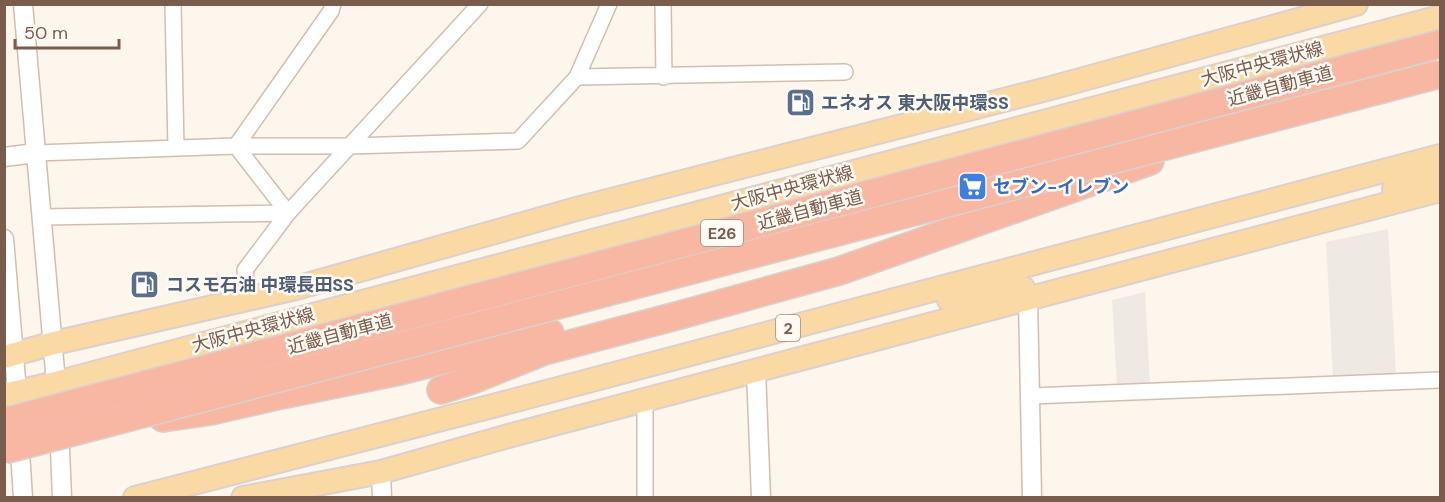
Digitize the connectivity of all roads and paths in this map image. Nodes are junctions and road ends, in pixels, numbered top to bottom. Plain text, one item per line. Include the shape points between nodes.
1 (23, 4) edge
2 (173, 4) edge
3 (333, 4) edge
4 (480, 4) edge
5 (609, 4) edge
6 (663, 4) edge
7 (1356, 4) edge
8 (1440, 17) edge
9 (1440, 44) edge
10 (845, 72) dead end
11 (1440, 74) edge
12 (1218, 76) junction
13 (577, 77) junction
14 (664, 77) junction
15 (1051, 88) junction
16 (1296, 111) junction
17 (236, 146) junction
18 (350, 146) junction
19 (176, 148) junction
20 (36, 153) junction
21 (1440, 156) edge
22 (4, 157) edge
23 (1440, 172) edge
24 (1440, 190) edge
25 (951, 202) dead end
26 (580, 208) junction
27 (288, 213) junction
28 (42, 217) junction
29 (4, 239) edge
30 (1238, 243) junction
31 (1102, 279) junction
32 (396, 292) junction
33 (249, 299) junction
34 (1028, 299) junction
35 (795, 326) junction
36 (54, 343) junction
37 (9, 356) edge
38 (756, 370) junction
39 (1440, 380) edge
40 (56, 383) junction
41 (441, 390) dead end
42 (11, 393) edge
43 (1031, 396) junction
44 (645, 400) junction
45 (4, 422) edge
46 (108, 423) junction
47 (4, 450) edge
48 (381, 471) junction
49 (23, 498) edge
50 (62, 498) edge
51 (135, 498) edge
52 (243, 498) edge
53 (382, 498) edge
54 (645, 498) edge
55 (761, 498) edge
56 (1032, 498) edge

1 - 20 street
2 - 19 street
3 - 17 street
4 - 18 street
5 - 13 street
6 - 14 street
7 - 15 main road
8 - 12 main road, 大阪中央環状線
9 - 45 highway, 近畿自動車道 / E26, bridge
10 - 14 street
11 - 16 highway, 近畿自動車道 / E26, bridge
12 - 15 main road via 1164,76
12 - 32 main road, 大阪中央環状線
13 - 14 street
13 - 18 street via 518,141
15 - 26 main road
16 - 41 highway, bridge via 838,271 544,351
16 - 46 highway, 近畿自動車道 / E26, bridge
17 - 18 street
17 - 19 street
17 - 27 street
18 - 27 street
19 - 20 street
20 - 22 street
20 - 28 street
21 - 35 main road, 2
23 - 30 main road via 1282,223
24 - 30 main road, 2
25 - 46 highway, bridge via 946,216 932,231 752,279 400,371 211,411
26 - 32 main road via 437,267
26 - 33 main road
27 - 28 street
27 - 33 street via 245,270
28 - 36 street
29 - 37 street
30 - 31 main road, 2
31 - 34 main road, 2
31 - 35 main road via 971,295 842,326
32 - 40 main road, 大阪中央環状線
33 - 36 main road
34 - 38 main road, 2
34 - 43 street
35 - 51 main road, 2
36 - 37 main road
36 - 40 street
37 - 42 street
38 - 44 main road, 2
38 - 55 street
39 - 43 street
40 - 42 main road, 大阪中央環状線
40 - 50 street
42 - 49 street
43 - 56 street
44 - 48 main road, 2
44 - 54 street
46 - 47 highway, 近畿自動車道 / E26, bridge
48 - 52 main road, 2
48 - 53 street

